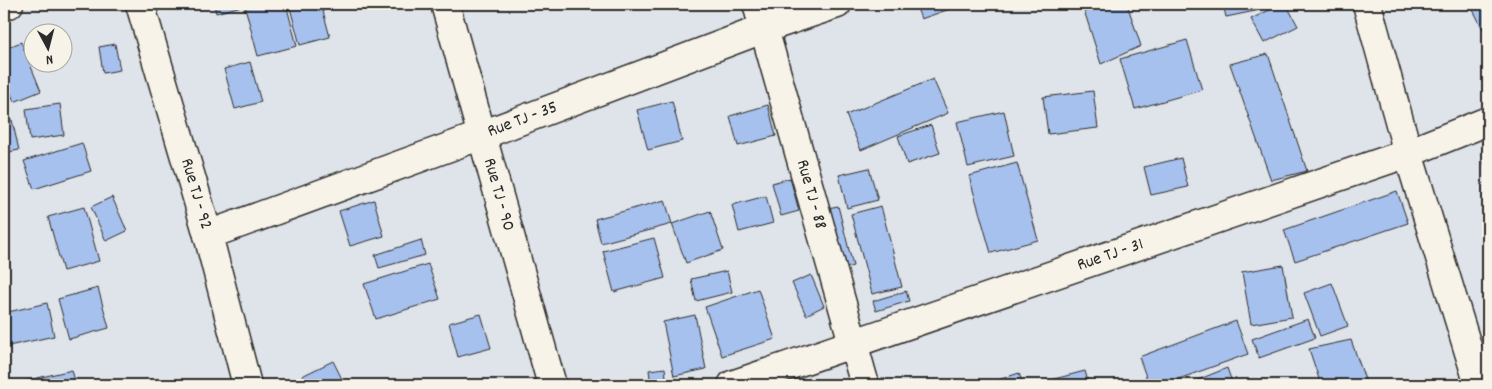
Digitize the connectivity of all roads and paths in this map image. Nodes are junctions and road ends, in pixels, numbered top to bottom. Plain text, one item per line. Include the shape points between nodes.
1 (9, 4) edge
2 (140, 4) edge
3 (445, 4) edge
4 (836, 4) edge
5 (1367, 4) edge
6 (4, 5) edge
7 (760, 16) edge
8 (1488, 121) edge
9 (482, 136) junction
10 (1408, 153) junction
11 (208, 235) junction
12 (854, 344) junction
13 (247, 385) edge
14 (552, 385) edge
15 (732, 385) edge
16 (865, 385) edge
17 (1479, 385) edge

1 - 6 street
2 - 11 street, Rue TJ - 92
3 - 9 street, Rue TJ - 90
4 - 7 street, Rue TJ - 35
5 - 10 street
7 - 9 street, Rue TJ - 35
7 - 12 street, Rue TJ - 88
8 - 10 street, Rue TJ - 31
9 - 11 street, Rue TJ - 35
9 - 14 street, Rue TJ - 90
10 - 12 street, Rue TJ - 31
10 - 17 street
11 - 13 street, Rue TJ - 92
12 - 15 street, Rue TJ - 31
12 - 16 street, Rue TJ - 88

